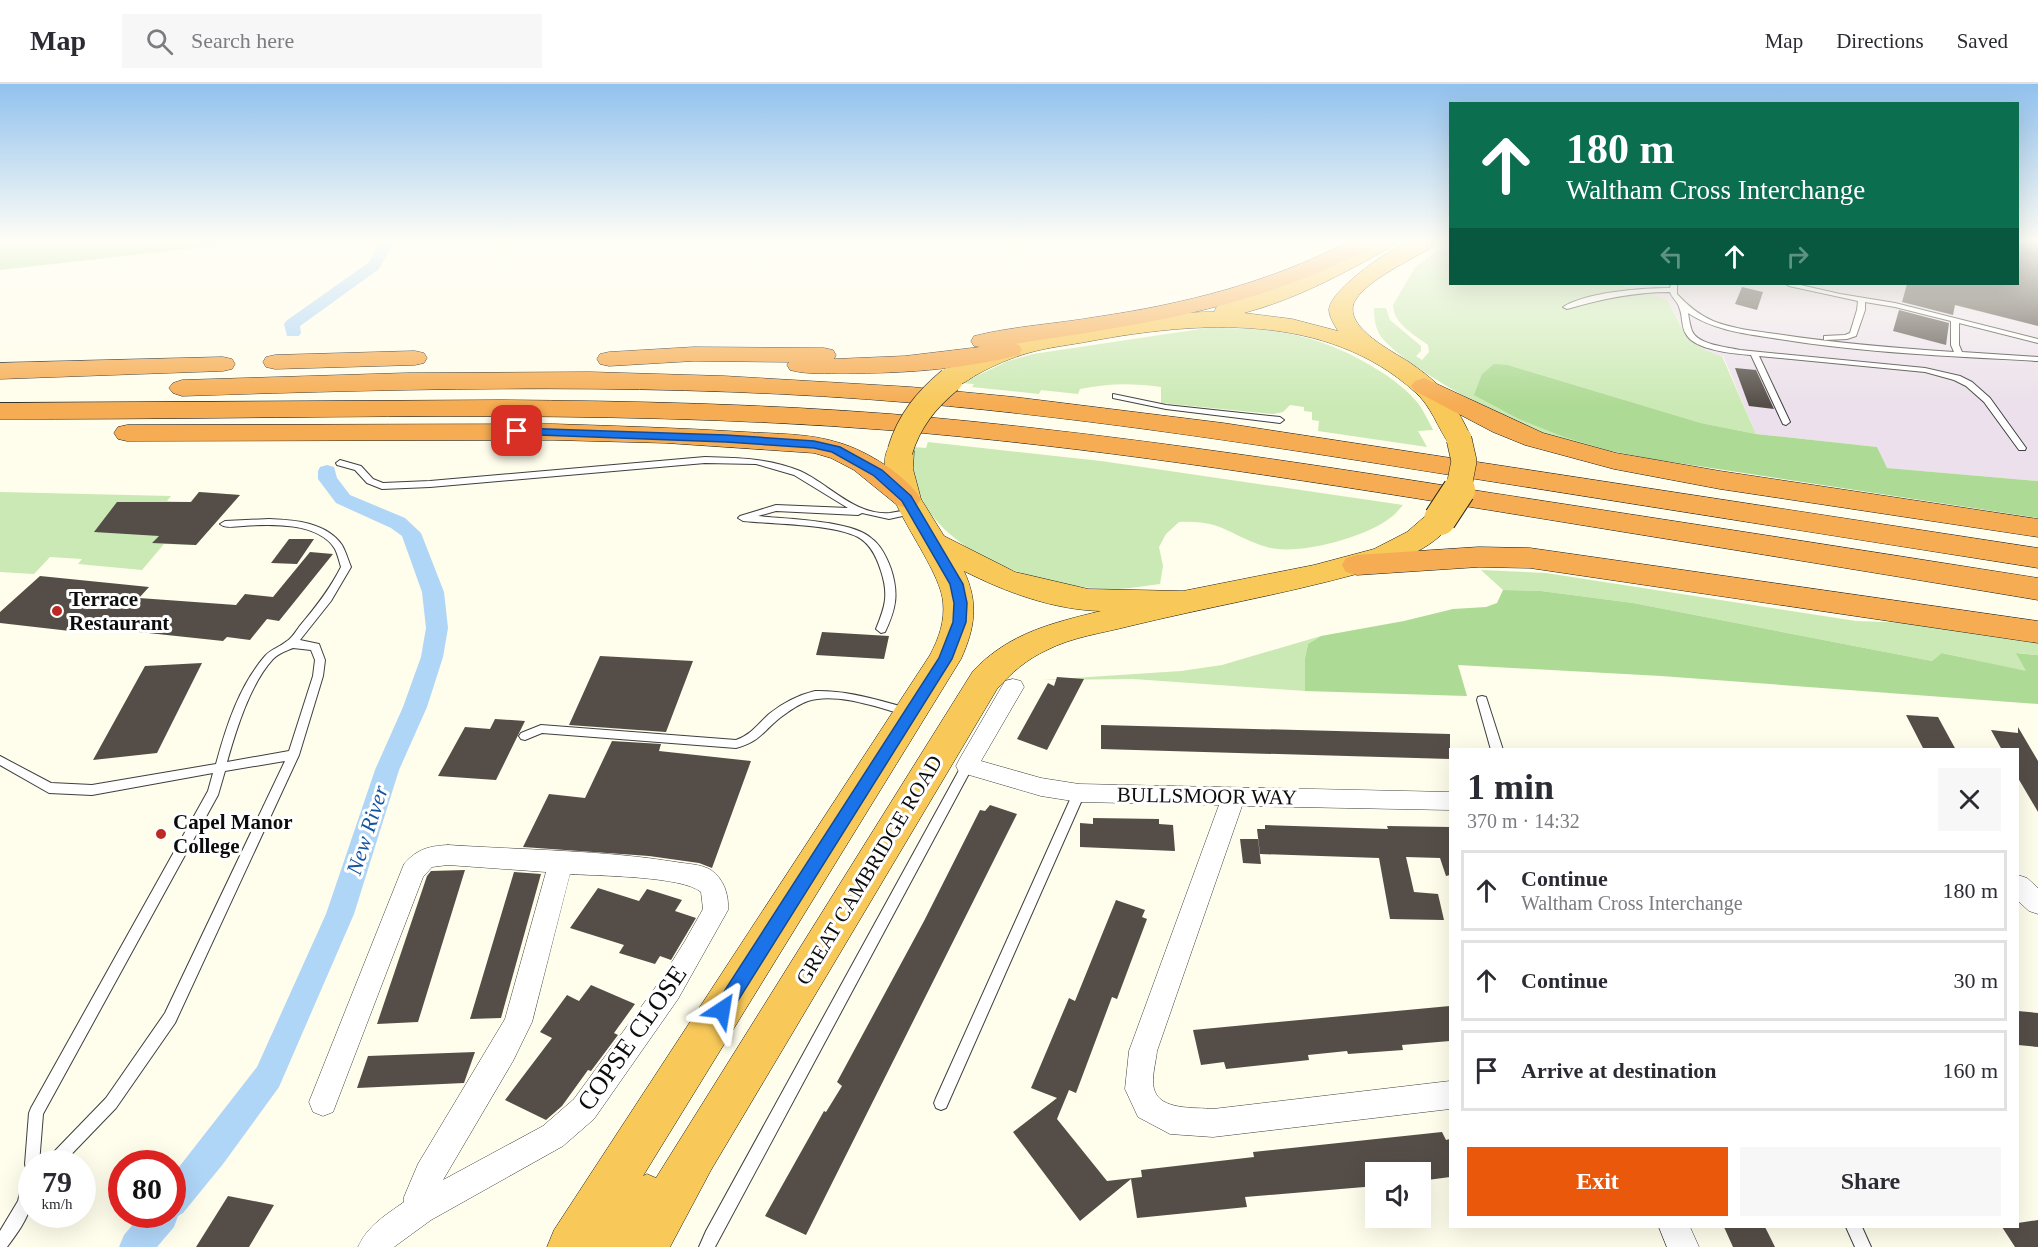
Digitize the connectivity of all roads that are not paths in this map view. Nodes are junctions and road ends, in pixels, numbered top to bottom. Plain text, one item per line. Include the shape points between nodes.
1 (1229, 296) edge
2 (1278, 296) edge
3 (1346, 296) edge
4 (1608, 296) edge
5 (1676, 296) edge
6 (1849, 296) edge
7 (1862, 299) junction
8 (1683, 306) junction
9 (1567, 307) dead end
10 (1185, 320) junction
11 (1955, 320) junction
12 (1805, 341) junction
13 (2038, 341) edge
14 (1010, 350) junction
15 (1754, 353) junction
16 (1377, 354) junction
17 (1959, 354) junction
18 (609, 359) junction
19 (2038, 359) edge
20 (0, 371) edge
21 (1425, 386) junction
22 (0, 391) edge
23 (1116, 396) dead end
24 (0, 411) edge
25 (1164, 415) junction
26 (1280, 420) dead end
27 (1786, 422) dead end
28 (0, 429) edge
29 (2022, 448) dead end
30 (340, 463) dead end
31 (910, 505) junction
32 (870, 513) junction
33 (225, 524) dead end
34 (2038, 528) edge
35 (933, 543) junction
36 (2038, 558) edge
37 (1357, 565) junction
38 (2038, 588) edge
39 (1183, 602) junction
40 (881, 629) dead end
41 (2038, 632) edge
42 (289, 646) junction
43 (1013, 687) dead end
44 (1482, 700) dead end
45 (911, 713) junction
46 (525, 736) dead end
47 (1496, 748) edge
48 (293, 755) junction
49 (0, 760) edge
50 (967, 766) junction
51 (220, 767) junction
52 (1079, 793) junction
53 (1233, 798) junction
54 (1449, 801) edge
55 (561, 862) junction
56 (2019, 887) edge
57 (2038, 903) edge
58 (766, 1039) junction
59 (1449, 1095) edge
60 (323, 1102) dead end
61 (941, 1103) dead end
62 (33, 1150) edge
63 (66, 1150) edge
64 (420, 1209) junction
65 (18, 1215) edge
66 (1674, 1228) edge
67 (1854, 1228) edge
68 (0, 1243) edge
69 (374, 1247) edge
70 (571, 1247) edge
71 (616, 1247) edge
72 (643, 1247) edge
73 (708, 1247) edge
74 (1683, 1247) edge
75 (1863, 1247) edge

1 - 18 highway via 1163,312 919,349 865,354 694,354
2 - 10 highway
3 - 16 highway via 1341,314 1346,326
4 - 9 lane
5 - 8 lane
6 - 7 lane
7 - 11 lane
7 - 12 lane via 1853,334
8 - 12 lane via 1712,323
8 - 15 lane via 1689,334 1695,340
10 - 14 highway
10 - 16 highway via 1284,325 1331,336
11 - 13 lane
11 - 17 lane
12 - 17 lane
14 - 18 highway via 864,367
14 - 31 highway, bridge via 950,380 918,411 900,451 899,469
15 - 27 lane
15 - 29 lane via 1925,370 1957,378 1987,400
16 - 21 highway
17 - 19 lane
18 - 20 highway via 391,359
21 - 34 highway via 1513,430 1603,458 1720,480
21 - 37 highway, bridge via 1459,439 1465,458 1462,487 1440,519 1417,539
22 - 25 highway via 464,380 669,382 911,395
23 - 25 lane
24 - 38 highway via 609,408 948,427 1296,470
25 - 26 lane
25 - 36 highway
28 - 31 highway via 182,434 553,432 791,443 846,454 878,472
30 - 32 lane via 358,468 370,481 382,486 705,460 757,461 797,473 848,505
31 - 32 lane via 889,516
31 - 35 highway
32 - 40 lane via 776,508 743,518 861,535 876,548 892,601
33 - 42 lane via 290,523 322,532 337,545 346,567 337,586
35 - 39 highway via 1004,579 1060,595 1116,602
35 - 45 highway via 957,584 960,622 945,659
37 - 39 highway
37 - 41 highway via 1479,556 1530,558
39 - 58 highway, GREAT CAMBRIDGE ROAD via 1053,634 1022,647 996,667 916,789
42 - 48 lane via 301,643 315,647 320,660
42 - 51 lane via 266,661 250,684
43 - 50 street
44 - 47 lane
45 - 46 lane via 830,695 805,698 778,714 751,741 736,744 541,729
45 - 70 highway
48 - 51 lane
48 - 63 lane via 170,1018 111,1103
49 - 51 lane via 49,788 92,790
50 - 52 street, BULLSMOOR WAY via 1041,787
50 - 73 lane
51 - 62 lane via 214,792 36,1113
52 - 53 street, BULLSMOOR WAY
52 - 61 lane
53 - 54 street, BULLSMOOR WAY
53 - 59 street via 1143,1051 1139,1089 1149,1107 1170,1120 1213,1123
55 - 60 street, COPSE CLOSE via 448,855 432,856 416,865
55 - 64 street via 518,1022 429,1175 419,1197
55 - 64 street, COPSE CLOSE via 654,869 701,878 716,893 714,910 669,990 584,1109 534,1148
56 - 57 street
58 - 71 highway via 709,1103
58 - 72 highway, GREAT CAMBRIDGE ROAD
64 - 69 street via 386,1233
65 - 68 lane
66 - 74 street
67 - 75 lane

